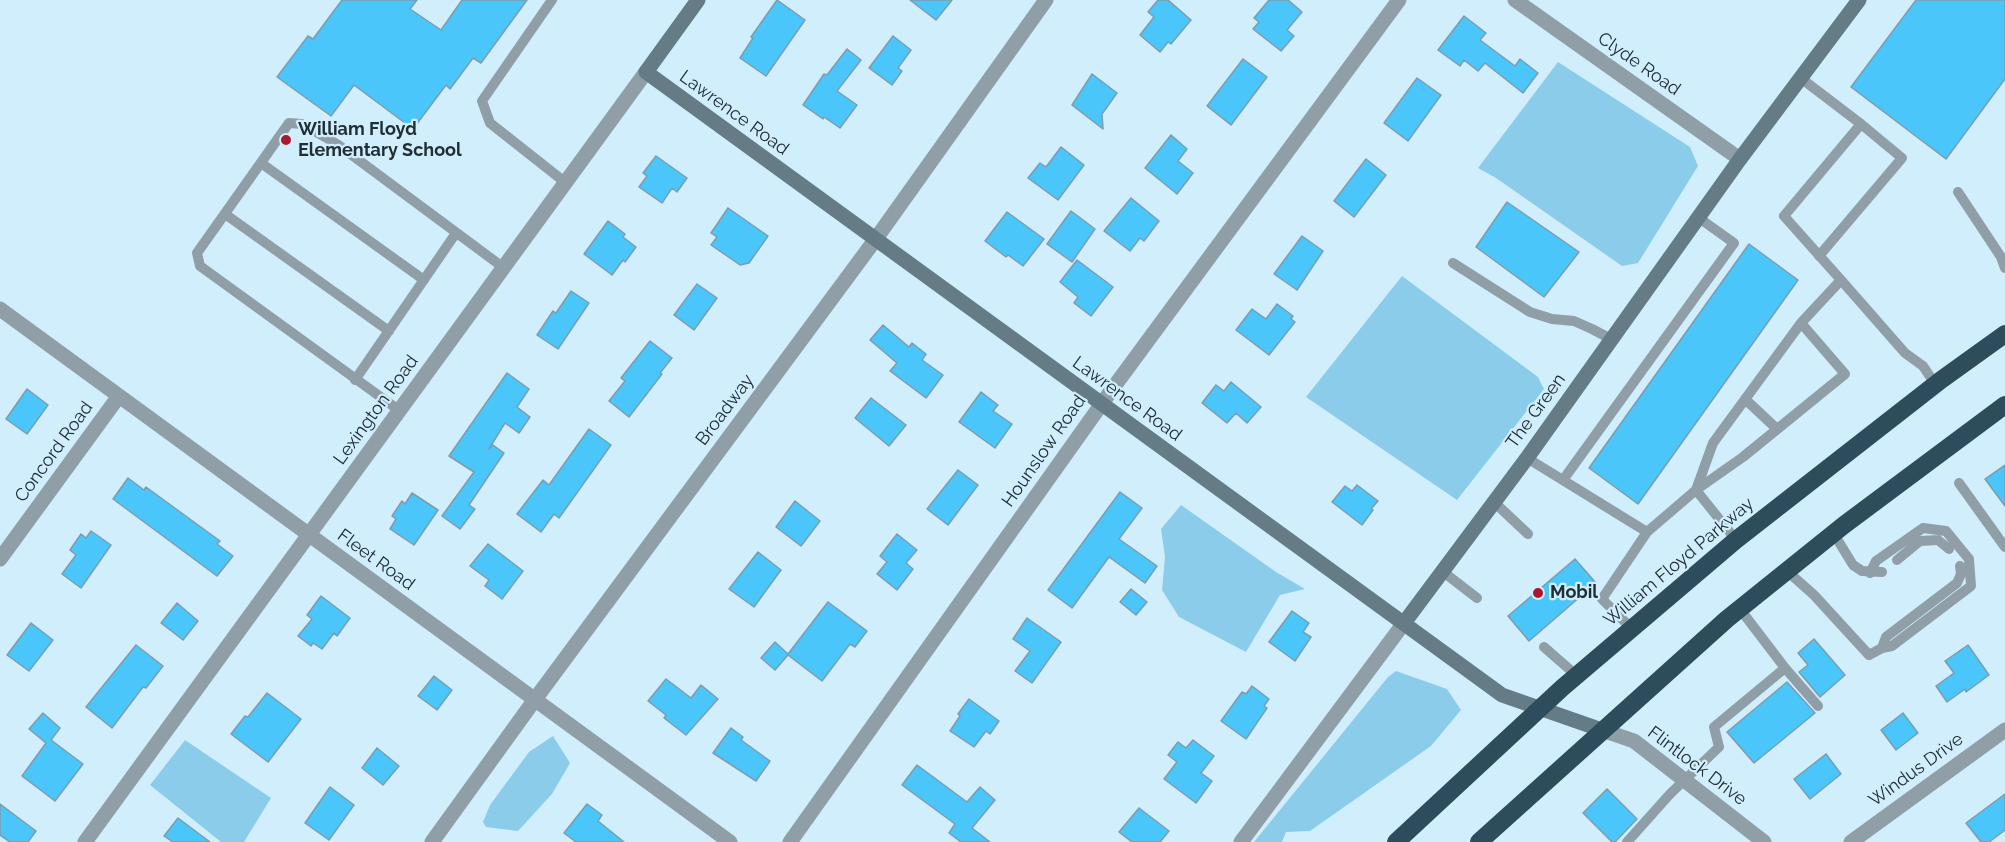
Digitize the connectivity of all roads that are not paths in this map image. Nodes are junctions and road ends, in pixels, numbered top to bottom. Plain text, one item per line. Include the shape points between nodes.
1 (552, 0) edge
2 (698, 0) edge
3 (1046, 0) edge
4 (1399, 0) edge
5 (1515, 0) edge
6 (1859, 0) edge
7 (645, 72) junction
8 (1802, 79) junction
9 (1860, 124) junction
10 (1740, 159) junction
11 (261, 163) junction
12 (566, 183) junction
13 (1958, 192) dead end
14 (225, 214) junction
15 (1699, 218) junction
16 (456, 233) junction
17 (875, 240) junction
18 (1819, 256) junction
19 (2003, 256) edge
20 (1453, 263) dead end
21 (504, 268) junction
22 (2005, 268) edge
23 (424, 280) junction
24 (1841, 280) junction
25 (0, 309) edge
26 (1801, 323) junction
27 (388, 331) junction
28 (2005, 334) edge
29 (1611, 339) junction
30 (355, 380) junction
31 (1935, 384) junction
32 (119, 396) junction
33 (1745, 399) junction
34 (1101, 405) junction
35 (2005, 405) edge
36 (400, 411) junction
37 (1777, 429) junction
38 (1527, 458) junction
39 (1563, 480) junction
40 (1959, 483) dead end
41 (1696, 490) junction
42 (1494, 502) junction
43 (1647, 532) junction
44 (1528, 534) dead end
45 (1834, 534) junction
46 (308, 535) junction
47 (1736, 540) junction
48 (2005, 547) edge
49 (1949, 549) dead end
50 (0, 559) edge
51 (1897, 560) dead end
52 (1960, 566) dead end
53 (1442, 571) junction
54 (1787, 571) junction
55 (1477, 598) dead end
56 (1740, 609) junction
57 (1404, 623) junction
58 (1631, 628) junction
59 (1544, 647) dead end
60 (1882, 648) junction
61 (1785, 668) junction
62 (1576, 675) junction
63 (536, 699) junction
64 (1818, 706) dead end
65 (1539, 708) junction
66 (1602, 730) junction
67 (2005, 730) edge
68 (1684, 780) junction
69 (85, 842) edge
70 (432, 842) edge
71 (730, 842) edge
72 (790, 842) edge
73 (1241, 842) edge
74 (1396, 842) edge
75 (1479, 842) edge
76 (1627, 842) edge
77 (1764, 842) edge
78 (1851, 842) edge

1 - 12 lane via 482,101 490,123
2 - 7 street, Lexington Road
3 - 17 street, Broadway
4 - 34 street, Hounslow Road
5 - 10 street, Clyde Road
6 - 8 street, The Green
7 - 12 street, Lexington Road
7 - 17 street, Lawrence Road
8 - 9 lane
8 - 10 street, The Green
9 - 18 lane via 1784,216
9 - 18 lane via 1902,158
10 - 15 street, The Green
11 - 14 lane
11 - 16 lane via 289,123 302,124 337,144
11 - 23 lane
12 - 21 street, Lexington Road
13 - 19 lane
14 - 27 lane
14 - 30 lane via 197,253 200,266
15 - 29 street, The Green
15 - 39 lane via 1734,243
16 - 21 lane
16 - 23 lane
17 - 34 street, Lawrence Road
17 - 63 street, Broadway
18 - 24 lane
19 - 22 lane
20 - 29 lane via 1530,312 1574,321
21 - 36 street, Lexington Road
23 - 27 lane
24 - 26 lane
24 - 31 lane via 1905,353 1923,366
25 - 32 street, Fleet Road
26 - 33 lane
26 - 37 lane via 1845,374
27 - 30 lane
28 - 31 highway, William Floyd Parkway
29 - 38 street, The Green
30 - 36 lane
31 - 47 highway, William Floyd Parkway
32 - 46 street, Fleet Road
32 - 50 street, Concord Road
33 - 37 lane
33 - 41 lane via 1713,443
34 - 57 street, Lawrence Road
34 - 72 street, Hounslow Road
35 - 45 highway
36 - 46 street, Lexington Road
37 - 41 lane
38 - 39 lane
38 - 42 street, The Green
39 - 43 lane
40 - 48 lane
41 - 43 lane
41 - 47 lane
42 - 44 lane
42 - 53 street, The Green
43 - 58 lane via 1602,599
45 - 54 highway
45 - 60 lane via 1853,565 1862,571 1876,573 1876,561 1923,528 1946,531 1969,559 1971,586 1892,646
46 - 63 street, Fleet Road
46 - 69 street, Lexington Road
47 - 58 highway, William Floyd Parkway
49 - 51 lane via 1938,540 1920,541
52 - 60 lane via 1957,583 1886,637
53 - 55 lane
53 - 57 street, The Green
54 - 56 highway
54 - 60 lane via 1869,655
56 - 61 lane
56 - 66 highway
57 - 65 street, Lawrence Road via 1502,695
57 - 73 street, The Green
58 - 62 highway, William Floyd Parkway
59 - 62 lane
61 - 64 lane
61 - 68 lane via 1714,727 1719,747
62 - 65 highway, William Floyd Parkway
63 - 70 street, Broadway
63 - 71 street, Fleet Road
65 - 66 street, Lawrence Road
65 - 74 highway, William Floyd Parkway
66 - 68 street, Flintlock Drive via 1634,741
66 - 75 highway
67 - 78 street, Windus Drive
68 - 76 lane
68 - 77 street, Flintlock Drive

